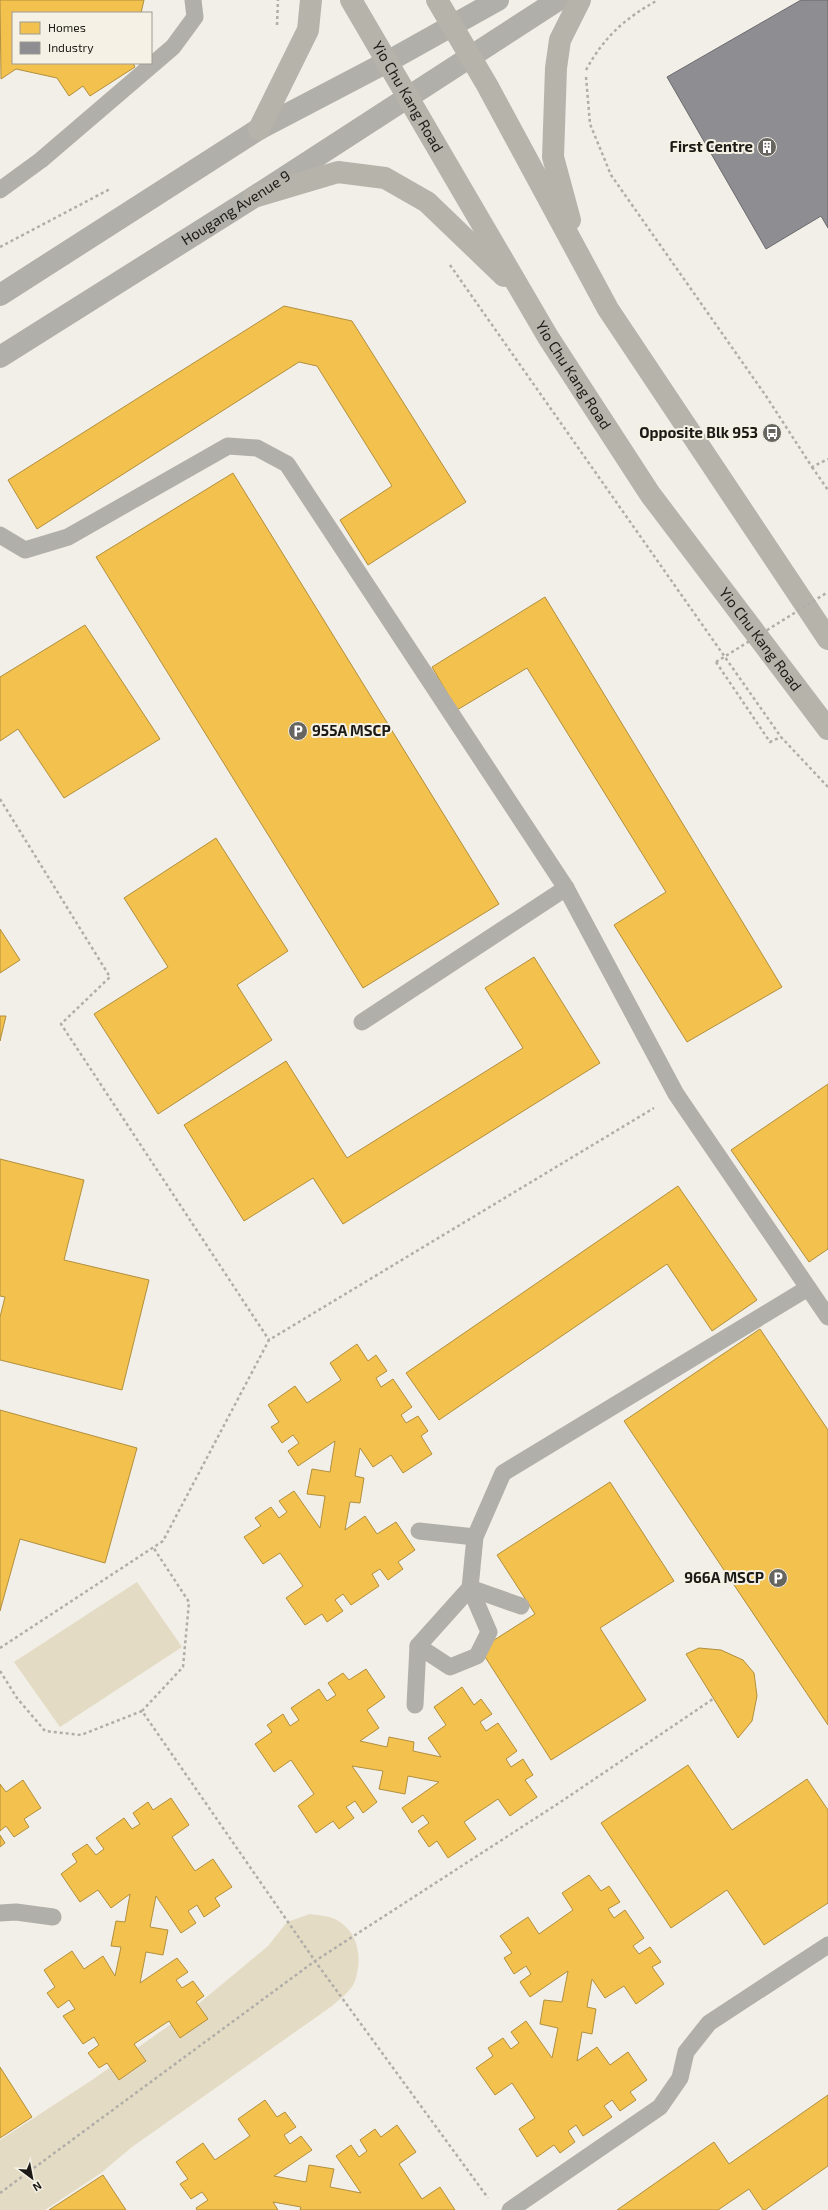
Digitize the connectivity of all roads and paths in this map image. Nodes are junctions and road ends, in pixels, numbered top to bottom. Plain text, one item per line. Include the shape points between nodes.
1 (193, 0) edge
2 (278, 0) edge
3 (311, 0) edge
4 (351, 0) edge
5 (437, 0) edge
6 (498, 0) edge
7 (558, 0) edge
8 (580, 0) edge
9 (658, 0) edge
10 (452, 25) junction
11 (277, 29) dead end
12 (471, 58) junction
13 (387, 62) junction
14 (409, 97) junction
15 (259, 130) junction
16 (112, 188) dead end
17 (0, 190) edge
18 (254, 197) junction
19 (0, 247) edge
20 (578, 252) junction
21 (447, 261) dead end
22 (522, 294) junction
23 (0, 295) edge
24 (0, 357) edge
25 (828, 459) edge
26 (812, 467) junction
27 (828, 490) edge
28 (0, 535) edge
29 (828, 592) edge
30 (828, 639) edge
31 (828, 729) edge
32 (781, 737) junction
33 (828, 787) edge
34 (0, 799) edge
35 (566, 888) junction
36 (362, 1022) dead end
37 (676, 1094) junction
38 (808, 1288) junction
39 (828, 1317) edge
40 (269, 1340) junction
41 (418, 1531) dead end
42 (475, 1537) junction
43 (153, 1547) junction
44 (470, 1588) junction
45 (521, 1606) dead end
46 (418, 1646) junction
47 (0, 1648) edge
48 (0, 1671) edge
49 (713, 1699) dead end
50 (415, 1705) dead end
51 (142, 1711) junction
52 (0, 1913) edge
53 (53, 1917) dead end
54 (828, 1945) edge
55 (316, 1961) junction
56 (0, 2193) edge
57 (492, 2204) dead end
58 (510, 2210) edge

1 - 17 lane via 195,17 173,47 41,160
2 - 11 path
3 - 15 main road via 308,30
4 - 13 main road, Yio Chu Kang Road
5 - 10 main road
6 - 10 street
7 - 12 street, Hougang Avenue 9
8 - 20 main road via 560,40 556,68 553,157
9 - 26 path via 633,14 608,36 585,70 590,124 611,175 766,396
10 - 12 main road
10 - 13 street
12 - 14 street, Hougang Avenue 9
12 - 20 main road
13 - 14 main road, Yio Chu Kang Road
13 - 15 street
14 - 18 street, Hougang Avenue 9
14 - 22 main road, Yio Chu Kang Road
15 - 23 street
16 - 19 path
18 - 22 main road via 338,172 385,178 426,202
18 - 24 street, Hougang Avenue 9
20 - 30 main road via 608,309
21 - 32 path
22 - 31 main road, Yio Chu Kang Road via 650,494
25 - 26 path
26 - 27 path
28 - 35 lane via 24,550 68,537 228,446 257,448 287,464
29 - 32 path, bridge via 716,662 770,742
32 - 33 path
34 - 40 path via 110,977 61,1024
35 - 36 lane
35 - 37 lane
37 - 38 lane
37 - 40 path
38 - 39 lane
38 - 42 lane via 503,1473
40 - 43 path via 163,1540
41 - 42 lane
42 - 44 lane
43 - 47 path
43 - 51 path via 189,1602 183,1667
44 - 45 lane
44 - 46 lane
44 - 46 lane via 489,1632 477,1656 450,1667
46 - 50 lane
48 - 51 path via 17,1698 45,1731 81,1735
49 - 55 path
51 - 55 path
52 - 53 lane via 16,1912
54 - 58 lane via 709,2024 686,2052 680,2078 660,2107
55 - 56 path
55 - 57 path

